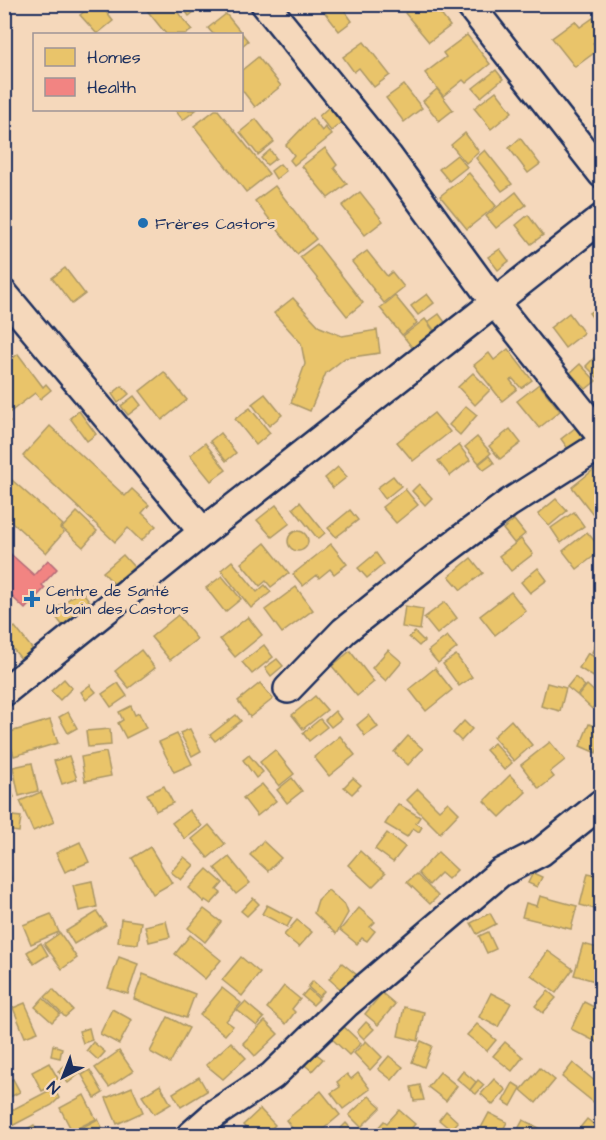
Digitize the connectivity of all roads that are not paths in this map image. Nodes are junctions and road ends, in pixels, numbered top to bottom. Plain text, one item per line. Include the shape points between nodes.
1 (265, 4) edge
2 (469, 4) edge
3 (602, 174) edge
4 (602, 218) edge
5 (4, 294) edge
6 (495, 303) junction
7 (602, 437) edge
8 (602, 444) edge
9 (203, 532) junction
10 (288, 689) dead end
11 (4, 692) edge
12 (602, 803) edge
13 (190, 1136) edge

1 - 6 street via 388,156
2 - 3 street
4 - 6 street
5 - 9 street
6 - 7 street
6 - 9 street
8 - 10 street via 509,503 429,562 344,631
9 - 11 street
12 - 13 street via 541,852 500,873 346,1004 272,1076 216,1113

